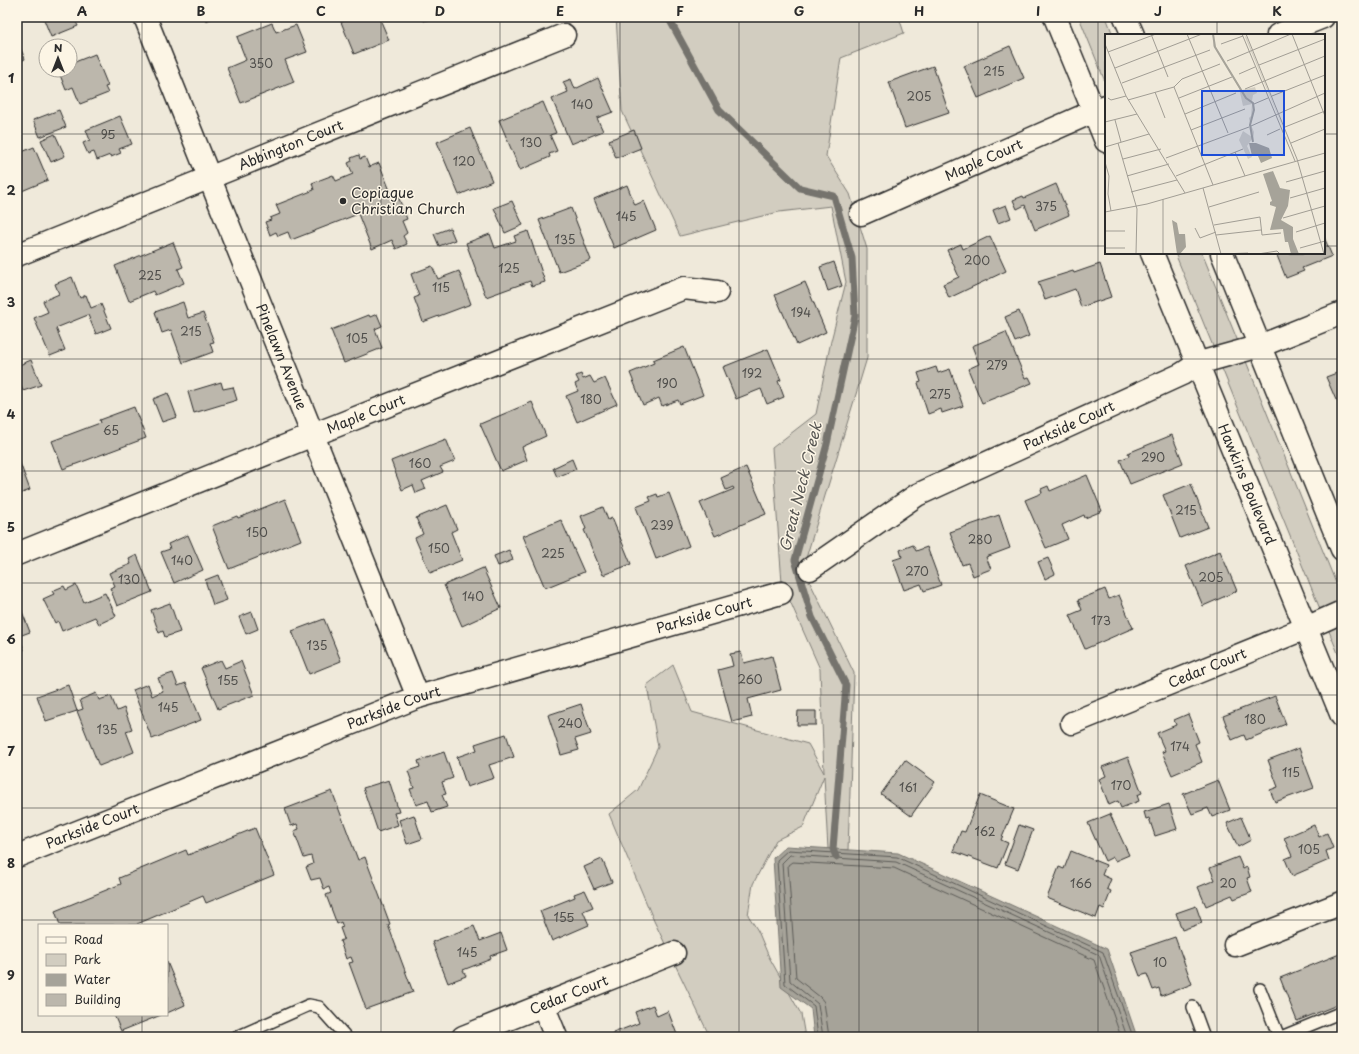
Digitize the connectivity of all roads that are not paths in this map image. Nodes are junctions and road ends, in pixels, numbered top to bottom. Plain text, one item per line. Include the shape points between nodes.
1 (145, 17) edge
2 (1055, 17) edge
3 (1125, 17) edge
4 (1324, 17) edge
5 (1133, 34) edge
6 (1281, 34) edge
7 (564, 35) dead end
8 (1100, 109) edge
9 (1105, 136) edge
10 (210, 177) junction
11 (861, 214) dead end
12 (1152, 254) edge
13 (1222, 254) edge
14 (17, 255) edge
15 (717, 292) dead end
16 (1342, 313) edge
17 (1260, 346) junction
18 (1199, 363) junction
19 (313, 435) junction
20 (1342, 549) edge
21 (17, 554) edge
22 (810, 569) dead end
23 (781, 593) dead end
24 (1342, 612) edge
25 (1306, 628) junction
26 (418, 697) junction
27 (1342, 716) edge
28 (1072, 723) dead end
29 (17, 856) edge
30 (1342, 903) edge
31 (1236, 945) dead end
32 (674, 953) dead end
33 (1260, 989) dead end
34 (543, 1005) junction
35 (1193, 1007) dead end
36 (1342, 1012) edge
37 (237, 1037) edge
38 (346, 1037) edge
39 (464, 1037) edge
40 (556, 1037) edge
41 (1204, 1037) edge
42 (1280, 1037) edge

1 - 10 street, Pinelawn Avenue
2 - 8 street
3 - 5 street
4 - 6 street
7 - 10 street, Abbington Court
8 - 9 street
8 - 11 street, Maple Court
10 - 14 street, Abbington Court
10 - 19 street, Pinelawn Avenue
12 - 18 street, Hawkins Boulevard
13 - 17 street
15 - 19 street, Maple Court via 684,288
16 - 17 street, Parkside Court
17 - 18 street, Parkside Court
17 - 20 street
18 - 22 street, Parkside Court via 1176,377 916,495
18 - 25 street, Hawkins Boulevard
19 - 21 street, Maple Court
19 - 26 street, Pinelawn Avenue
23 - 26 street, Parkside Court
24 - 25 street, Cedar Court
25 - 27 street, Hawkins Boulevard
25 - 28 street, Cedar Court
26 - 29 street, Parkside Court
30 - 31 street
32 - 34 street, Cedar Court
33 - 42 lane
34 - 39 street, Cedar Court
34 - 40 street
35 - 41 lane
36 - 42 lane
37 - 38 lane via 309,1005 319,1007

